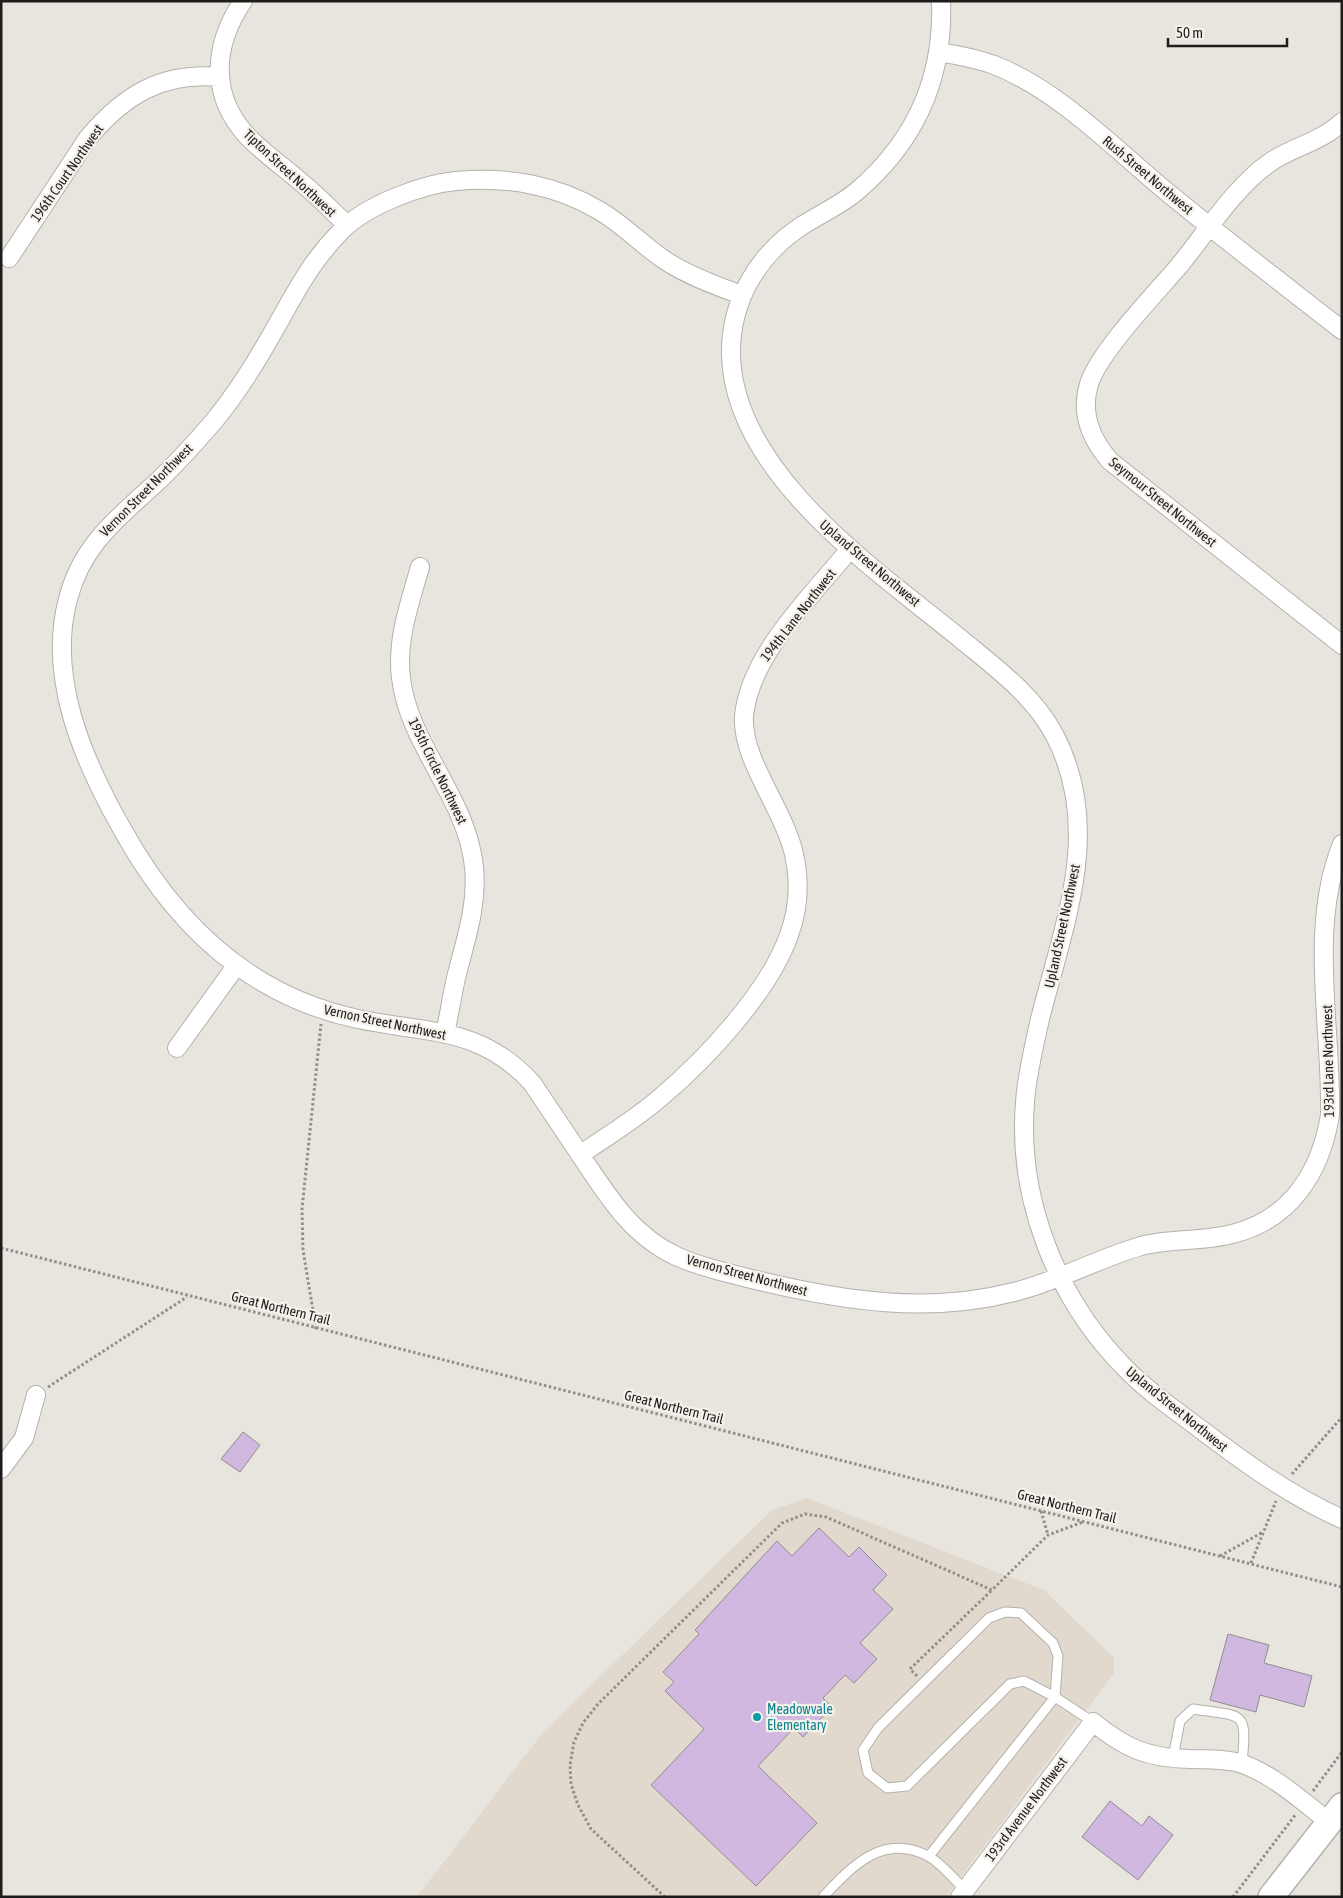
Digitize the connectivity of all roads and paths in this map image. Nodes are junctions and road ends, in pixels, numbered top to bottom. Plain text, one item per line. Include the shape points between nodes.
1 (243, 1) edge
2 (941, 1) edge
3 (939, 52) junction
4 (219, 77) junction
5 (1342, 122) edge
6 (347, 225) junction
7 (1210, 227) junction
8 (8, 258) dead end
9 (742, 296) junction
10 (1342, 330) edge
11 (850, 549) junction
12 (420, 567) dead end
13 (1342, 645) edge
14 (1342, 844) edge
15 (236, 966) junction
16 (323, 1010) junction
17 (445, 1034) junction
18 (176, 1048) dead end
19 (580, 1155) junction
20 (1, 1248) edge
21 (1059, 1278) junction
22 (188, 1296) junction
23 (316, 1328) junction
24 (36, 1395) joint
25 (1, 1469) edge
26 (1041, 1511) junction
27 (1342, 1519) edge
28 (1084, 1522) junction
29 (1263, 1532) dead end
30 (1048, 1535) junction
31 (1220, 1556) junction
32 (1342, 1587) edge
33 (992, 1590) junction
34 (924, 1682) junction
35 (1054, 1697) junction
36 (1093, 1722) junction
37 (1342, 1752) edge
38 (1173, 1758) junction
39 (1242, 1764) junction
40 (1304, 1803) junction
41 (1338, 1820) edge
42 (929, 1856) junction
43 (963, 1893) edge
44 (665, 1897) edge
45 (823, 1897) edge
46 (1233, 1897) edge
47 (1271, 1897) edge

1 - 4 street, Tipton Street Northwest via 223,40
2 - 3 street, Upland Street Northwest
3 - 7 street, Rush Street Northwest via 995,65 1060,103
3 - 9 street, Upland Street Northwest via 924,104 896,152 853,195 777,245 762,260
4 - 6 street, Tipton Street Northwest via 229,109 250,139
4 - 8 street, 196th Court Northwest via 199,75 165,81 130,97 88,138
5 - 7 street via 1319,139 1270,163 1243,187
6 - 9 street, Tipton Street Northwest via 379,206 432,184 475,179 520,182 542,186 584,202 673,265
6 - 15 street, Vernon Street Northwest via 302,277 265,346 215,420 175,464 101,534 77,574 68,595 64,618 62,666 74,721 95,776 121,829 152,877 187,921
7 - 10 street, Rush Street Northwest
7 - 13 street, Seymour Street Northwest via 1098,367 1086,398 1088,422 1100,448 1124,473
9 - 11 street, Upland Street Northwest via 735,314 731,351 738,395 746,417 769,459 797,498
11 - 19 street, 194th Lane Northwest via 760,662 747,698 744,717 750,753 786,829 797,873 795,915 784,948 771,971 714,1046 660,1098
11 - 21 street, Upland Street Northwest via 1024,694 1053,732 1071,777 1080,822 1076,871 1028,1077 1024,1133 1029,1186
12 - 17 street, 195th Circle Northwest via 402,641 401,677 409,712 467,830 474,866 474,905
14 - 21 street, 193rd Lane Northwest via 1330,878 1324,926 1330,1115 1326,1139 1310,1177 1285,1207 1252,1228 1225,1236 1152,1243 1104,1258
15 - 16 street, Vernon Street Northwest via 266,985
15 - 18 street
16 - 17 street, Vernon Street Northwest
16 - 23 path via 302,1209 303,1250
17 - 19 street, Vernon Street Northwest via 480,1043 517,1067 532,1083
19 - 21 street, Vernon Street Northwest via 613,1204 640,1234 676,1256 720,1271 842,1299 890,1304 965,1301 1013,1293
20 - 22 path, Great Northern Trail
21 - 27 street, Upland Street Northwest via 1080,1314 1128,1371 1146,1387 1284,1490
22 - 23 path, Great Northern Trail
22 - 24 path
23 - 26 path, Great Northern Trail
24 - 25 street via 24,1438
26 - 28 path, Great Northern Trail
26 - 30 path
28 - 30 path
28 - 31 path, Great Northern Trail
29 - 31 path
30 - 33 path
31 - 32 path, Great Northern Trail
33 - 34 path via 910,1669
33 - 44 path via 826,1517 805,1514 782,1523 598,1704 583,1723 574,1742 571,1784 591,1829
34 - 35 lane via 989,1618 1005,1612 1021,1613 1053,1644 1058,1656
34 - 35 lane via 878,1728 863,1750 868,1773 887,1788 907,1786 1010,1684 1024,1681
35 - 36 lane
35 - 42 lane
36 - 38 street via 1131,1749
36 - 43 street, 193rd Avenue Northwest
37 - 40 path
38 - 39 street
38 - 39 lane via 1180,1721 1193,1709 1236,1716 1243,1722
39 - 40 street
40 - 41 street
40 - 46 path
41 - 47 street
42 - 43 lane
42 - 45 lane via 901,1846 871,1853

